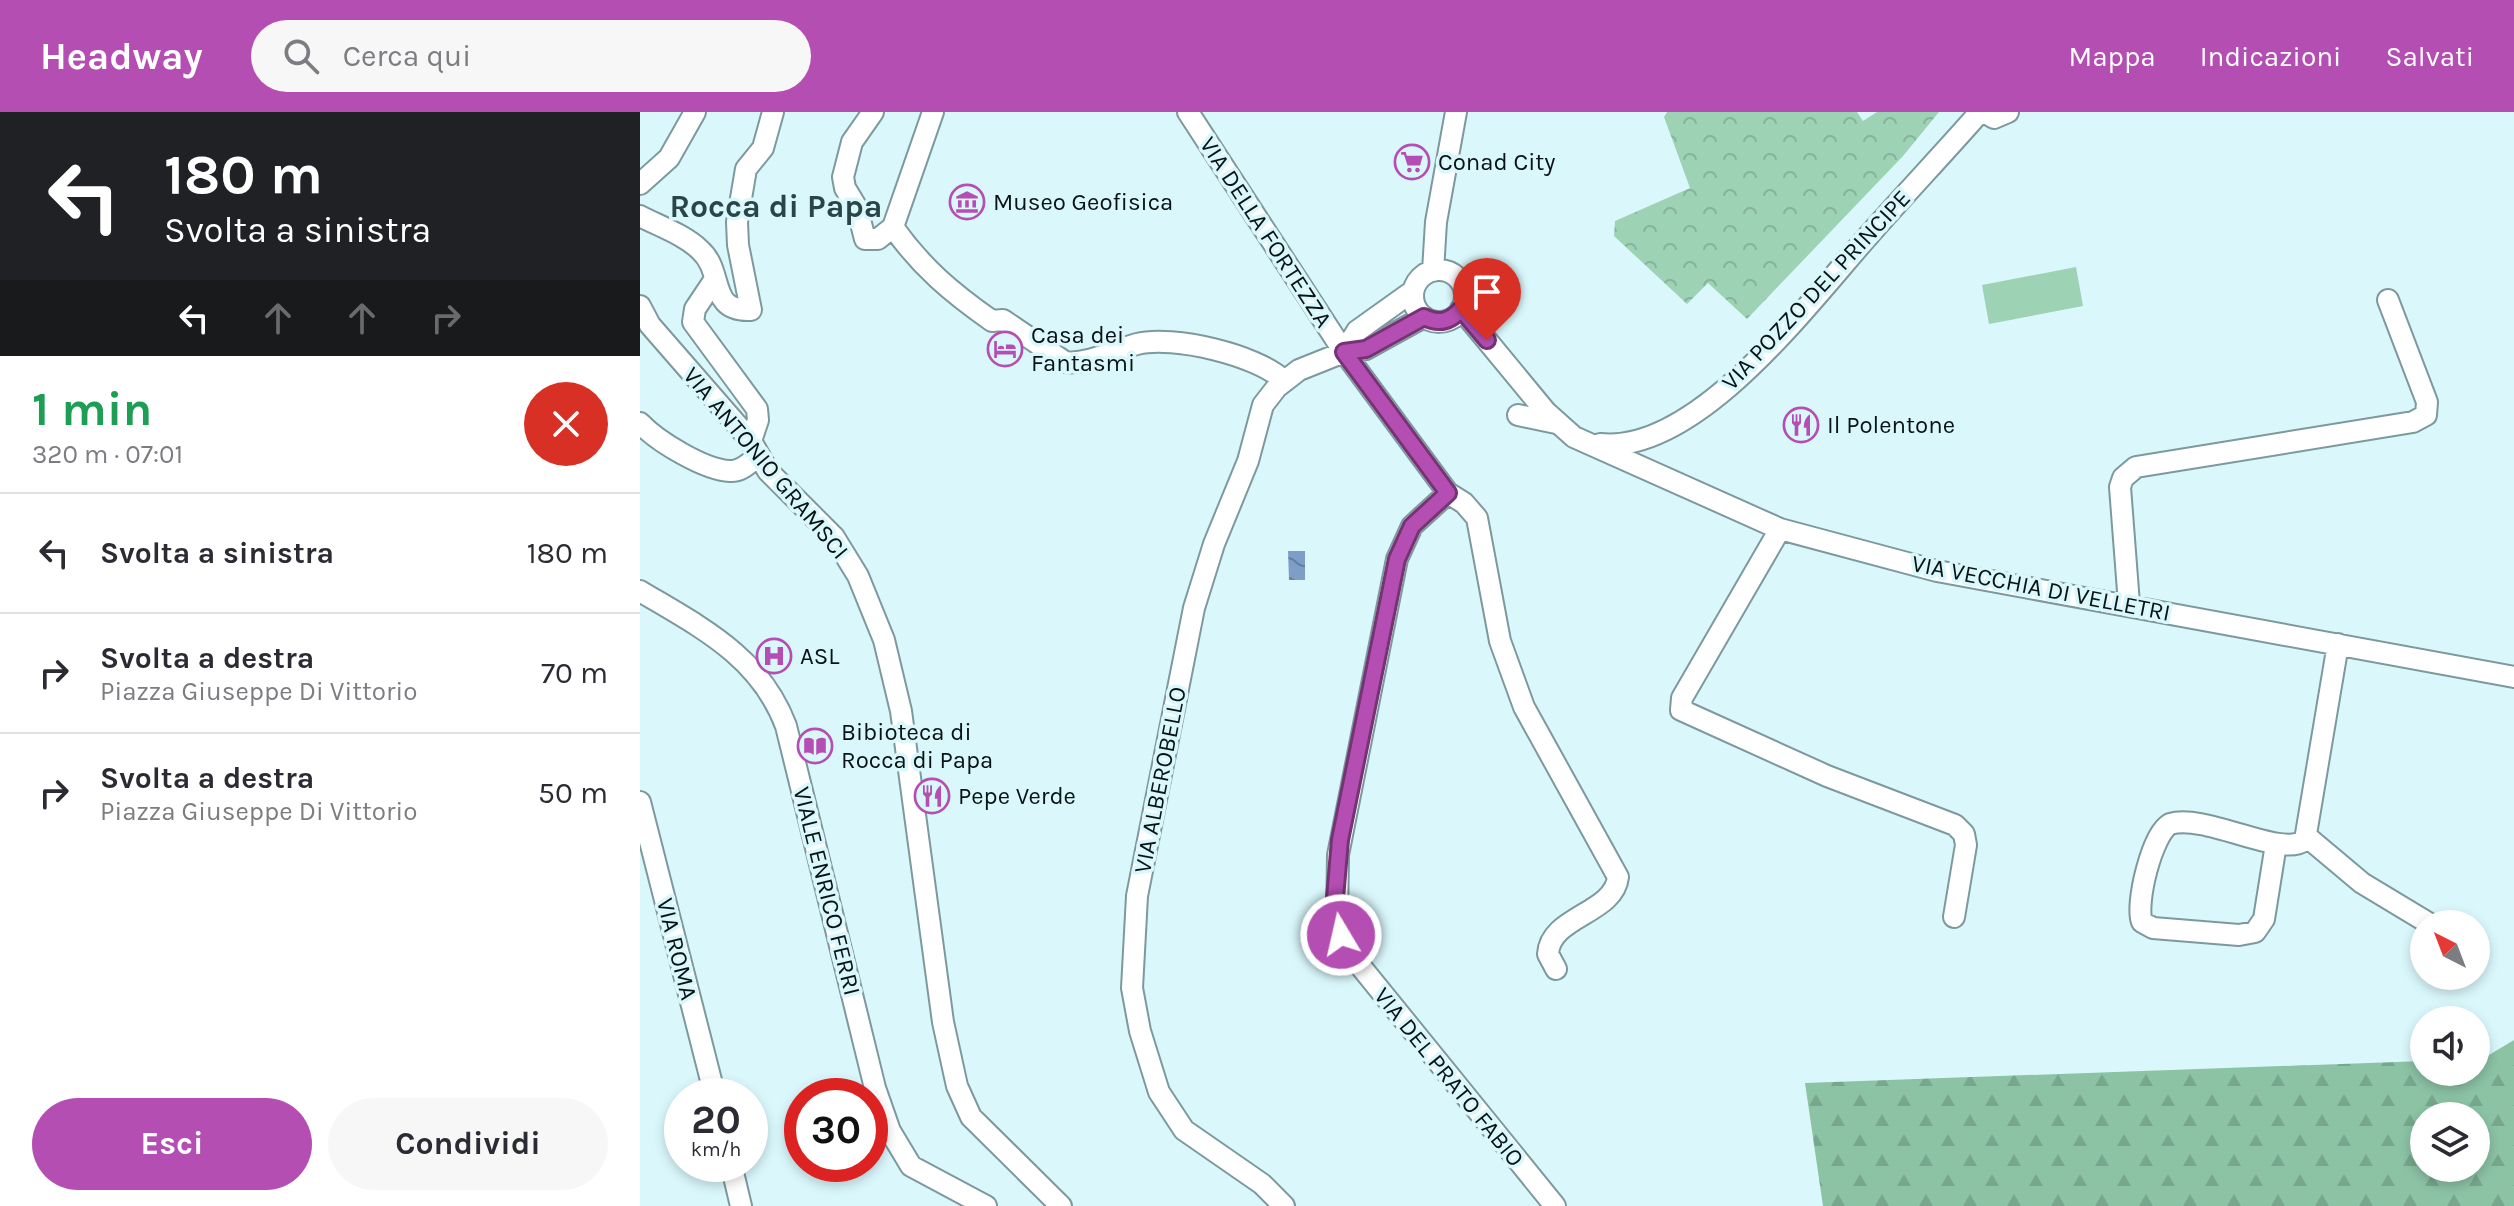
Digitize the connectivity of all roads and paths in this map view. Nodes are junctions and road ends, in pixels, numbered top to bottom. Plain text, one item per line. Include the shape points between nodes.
1 (695, 112) edge
2 (873, 112) edge
3 (933, 112) edge
4 (1188, 112) edge
5 (1456, 112) edge
6 (1982, 112) edge
7 (2008, 112) edge
8 (771, 122) edge
9 (640, 184) edge
10 (640, 216) edge
11 (890, 230) junction
12 (1433, 271) junction
13 (715, 279) junction
14 (1413, 291) junction
15 (2388, 300) dead end
16 (640, 306) edge
17 (1461, 309) junction
18 (1424, 317) junction
19 (1344, 352) junction
20 (1283, 380) junction
21 (1518, 415) dead end
22 (640, 423) edge
23 (1556, 423) junction
24 (1584, 442) junction
25 (754, 449) junction
26 (1448, 493) junction
27 (1780, 529) junction
28 (640, 591) edge
29 (2129, 604) junction
30 (2338, 644) junction
31 (2514, 677) edge
32 (640, 802) edge
33 (2306, 836) junction
34 (2276, 844) junction
35 (2410, 912) edge
36 (1954, 917) dead end
37 (1556, 969) dead end
38 (710, 1078) edge
39 (735, 1182) edge
40 (741, 1206) edge
41 (986, 1206) edge
42 (1061, 1206) edge
43 (1284, 1206) edge
44 (1555, 1206) edge

1 - 9 street via 669,158
2 - 11 street via 852,142 843,183 865,239 878,239
3 - 11 street
4 - 19 street, VIA DELLA FORTEZZA
5 - 12 street via 1436,222
6 - 7 street via 1994,118
6 - 24 street, VIA POZZO DEL PRINCIPE via 1801,312 1716,397 1646,440 1620,445
8 - 13 street via 761,153 746,169 737,222 751,310 729,307
10 - 13 street via 700,249
11 - 20 street via 935,280 992,321 1003,320 1068,363 1163,341 1259,363
12 - 14 street via 1420,278
12 - 17 street via 1459,280 1465,294
13 - 25 street via 695,309 693,322 757,409
14 - 18 street via 1415,306
14 - 19 street via 1357,331
15 - 29 street via 2427,402 2426,415 2413,422 2136,467 2120,487
16 - 25 street, VIA ANTONIO GRAMSCI via 650,325
17 - 18 street via 1440,322
17 - 23 street
18 - 19 street via 1366,349
19 - 20 street
19 - 26 street, VIA DELLA FORTEZZA
20 - 43 street, VIA ALBEROBELLO via 1263,405 1194,608 1137,896 1131,962 1140,1031 1169,1112 1184,1130 1262,1184
21 - 23 street
22 - 25 street via 666,445 722,470 742,468
23 - 24 street, VIA VECCHIA DI VELLETRI
24 - 27 street, VIA VECCHIA DI VELLETRI
25 - 42 street, VIA ANTONIO GRAMSCI via 834,537 858,576 880,629 904,730 943,1022 957,1086 971,1117
26 - 37 street, VIA DELLA FORTEZZA via 1477,518 1500,641 1524,707 1617,870 1612,893 1553,938 1548,954
26 - 44 street, VIA DEL PRATO FABIO via 1412,526 1397,559 1342,829 1337,919 1349,952
27 - 29 street, VIA VECCHIA DI VELLETRI via 1937,571
27 - 36 street via 1682,698 1681,710 1827,776 1955,825 1966,845
28 - 41 street, VIALE ENRICO FERRI via 736,650 777,704 890,1131 916,1170
29 - 30 street, VIA VECCHIA DI VELLETRI
30 - 31 street, VIA VECCHIA DI VELLETRI
30 - 33 street
32 - 38 street, VIA ROMA
33 - 34 street via 2298,845
33 - 35 street via 2362,883
34 - 34 street via 2188,821 2165,826 2155,841 2139,911 2142,922 2153,928 2255,932 2264,919
39 - 40 street

